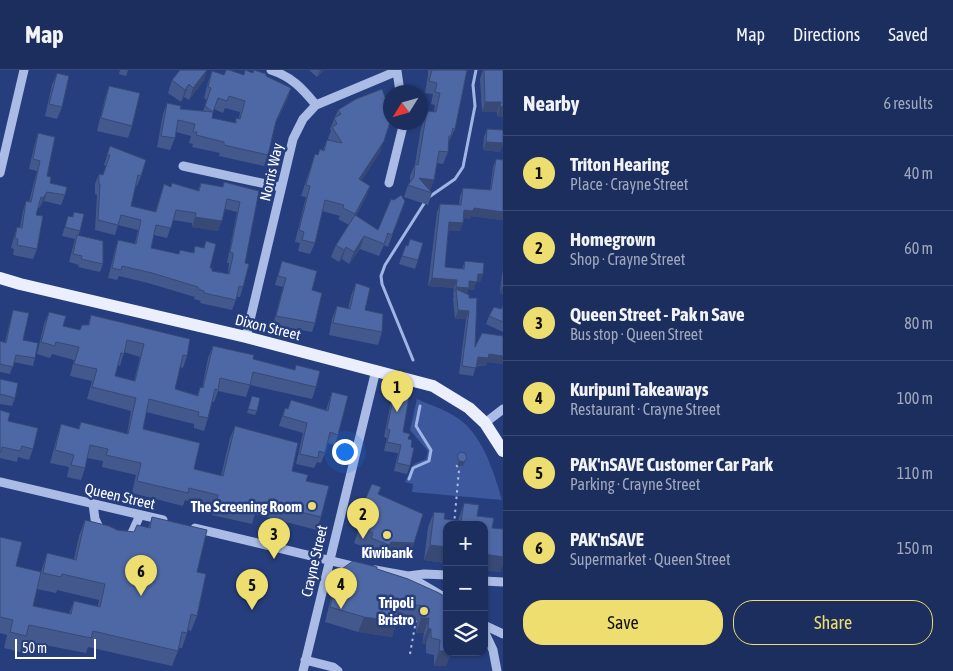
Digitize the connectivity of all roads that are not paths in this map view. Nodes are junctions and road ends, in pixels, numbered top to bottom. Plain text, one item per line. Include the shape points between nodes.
1 (24, 70) edge
2 (271, 70) edge
3 (399, 85) edge
4 (316, 106) junction
5 (402, 130) edge
6 (183, 166) dead end
7 (0, 172) edge
8 (390, 183) dead end
9 (280, 187) junction
10 (0, 278) edge
11 (246, 337) junction
12 (376, 370) junction
13 (503, 409) edge
14 (484, 423) junction
15 (503, 450) edge
16 (0, 482) edge
17 (93, 504) junction
18 (140, 515) junction
19 (328, 560) junction
20 (443, 575) edge
21 (408, 576) junction
22 (488, 580) edge
23 (503, 582) edge
24 (443, 596) edge
25 (488, 627) edge
26 (503, 634) edge
27 (488, 639) edge
28 (305, 660) junction
29 (303, 671) edge
30 (338, 671) edge
31 (496, 671) edge

1 - 7 street
2 - 4 street via 288,76
3 - 4 street, Norris Way via 397,71
4 - 9 street, Norris Way via 303,119 292,140
5 - 8 street
6 - 9 street
9 - 11 street, Norris Way
10 - 11 main road, Dixon Street
11 - 12 main road, Dixon Street
12 - 14 main road, Dixon Street via 444,391
12 - 19 street, Crayne Street
13 - 14 street
14 - 15 main road, Dixon Street
16 - 17 street, Queen Street
17 - 18 street, Queen Street
17 - 18 street via 97,525 111,539 123,539 132,533
18 - 19 street, Queen Street
19 - 21 street, Queen Street
19 - 28 street, Crayne Street
20 - 21 street, Queen Street
21 - 24 street, Queen Street
22 - 23 street
25 - 26 street
27 - 31 street
28 - 29 street, Crayne Street
28 - 30 street

